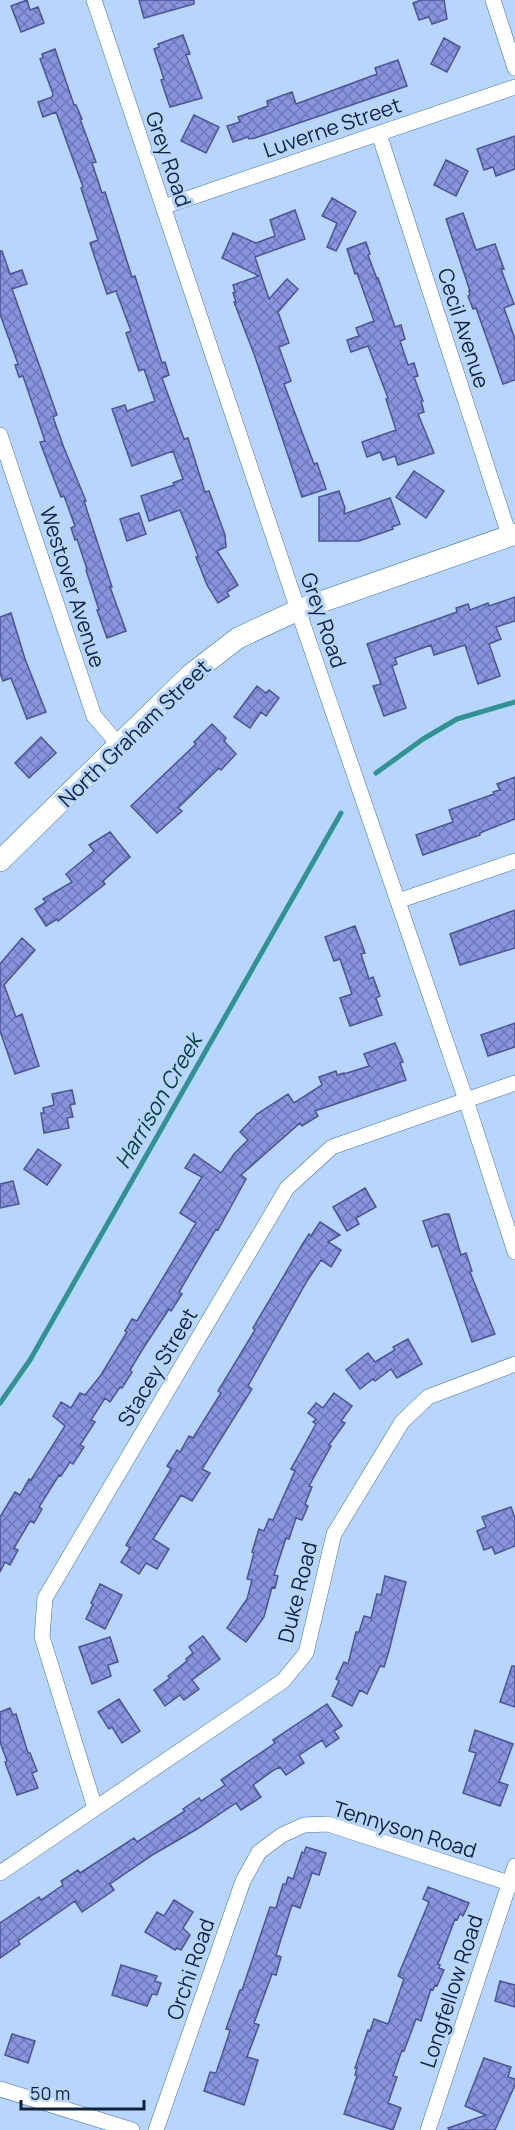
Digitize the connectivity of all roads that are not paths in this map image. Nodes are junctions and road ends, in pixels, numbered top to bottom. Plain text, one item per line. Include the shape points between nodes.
1 (94, 0) edge
2 (493, 0) edge
3 (515, 68) edge
4 (515, 87) edge
5 (379, 134) junction
6 (163, 207) junction
7 (0, 435) edge
8 (512, 535) edge
9 (298, 610) junction
10 (119, 745) junction
11 (0, 861) edge
12 (515, 861) edge
13 (398, 901) junction
14 (515, 1083) edge
15 (466, 1101) junction
16 (515, 1252) edge
17 (515, 1364) edge
18 (95, 1808) junction
19 (282, 1835) joint
20 (515, 1866) edge
21 (0, 1873) edge
22 (512, 1884) edge
23 (0, 2089) edge
24 (132, 2130) edge
25 (156, 2130) edge
26 (428, 2130) edge

1 - 6 street, Grey Road
2 - 3 street
4 - 5 street, Luverne Street
5 - 6 street, Luverne Street
5 - 8 street, Cecil Avenue
6 - 9 street, Grey Road
7 - 10 street, Westover Avenue via 94,716
8 - 9 main road, North Graham Street
9 - 10 main road, North Graham Street via 230,644 190,675
9 - 13 street, Grey Road
10 - 11 main road, North Graham Street
12 - 13 street
13 - 15 street, Grey Road
14 - 15 street, Stacey Street
15 - 16 street, Grey Road
15 - 18 street, Stacey Street via 332,1147 287,1188 45,1598 42,1637
17 - 18 street, Duke Road via 428,1397 402,1422 334,1534 306,1653 283,1681
18 - 21 street, Duke Road
19 - 22 street, Tennyson Road via 304,1825 328,1824
19 - 25 street, Orchi Road via 259,1852 243,1881
20 - 22 street, Longfellow Road
22 - 26 street, Longfellow Road
23 - 24 street

